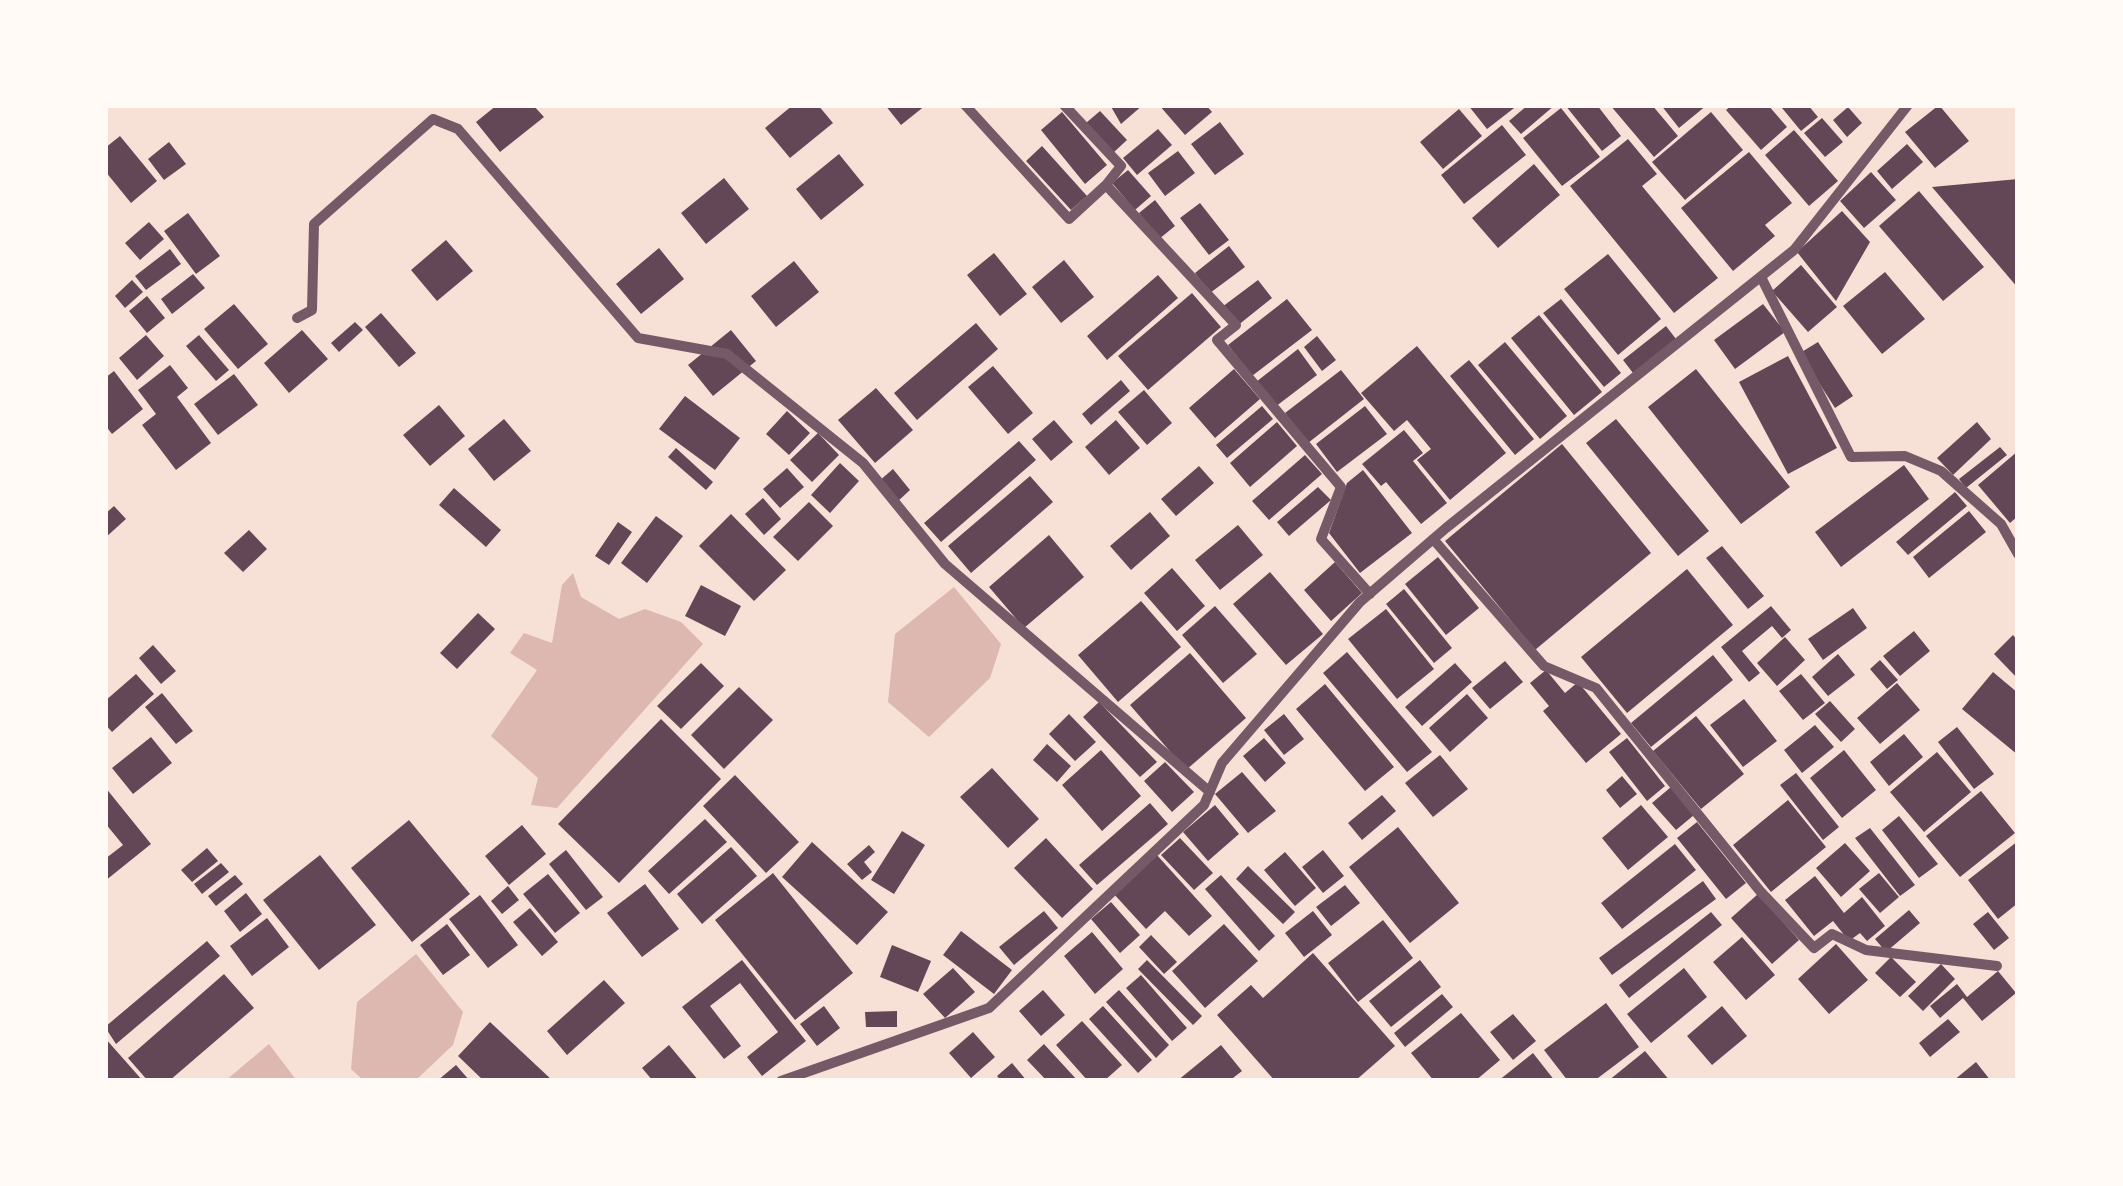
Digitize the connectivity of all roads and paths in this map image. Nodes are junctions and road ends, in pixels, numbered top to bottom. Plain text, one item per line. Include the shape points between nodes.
1 (966, 105) edge
2 (1064, 105) edge
3 (1908, 105) edge
4 (1106, 185) junction
5 (1760, 277) junction
6 (297, 318) dead end
7 (1433, 540) junction
8 (2018, 554) edge
9 (1370, 594) junction
10 (1210, 792) junction
11 (1997, 966) dead end
12 (781, 1081) edge

1 - 4 street via 1070,219
2 - 4 street via 1121,166
3 - 5 street via 1794,250
4 - 9 street via 1236,325 1216,340 1341,486 1321,539
5 - 7 street
5 - 8 street via 1851,457 1905,456 1941,471 2002,524
6 - 10 street via 312,310 314,224 433,119 458,129 638,338 727,354 864,464 945,564
7 - 9 street
7 - 11 street via 1544,666 1596,688 1814,948 1832,934 1866,950
9 - 10 street via 1222,764
10 - 12 street via 1204,805 988,1008

